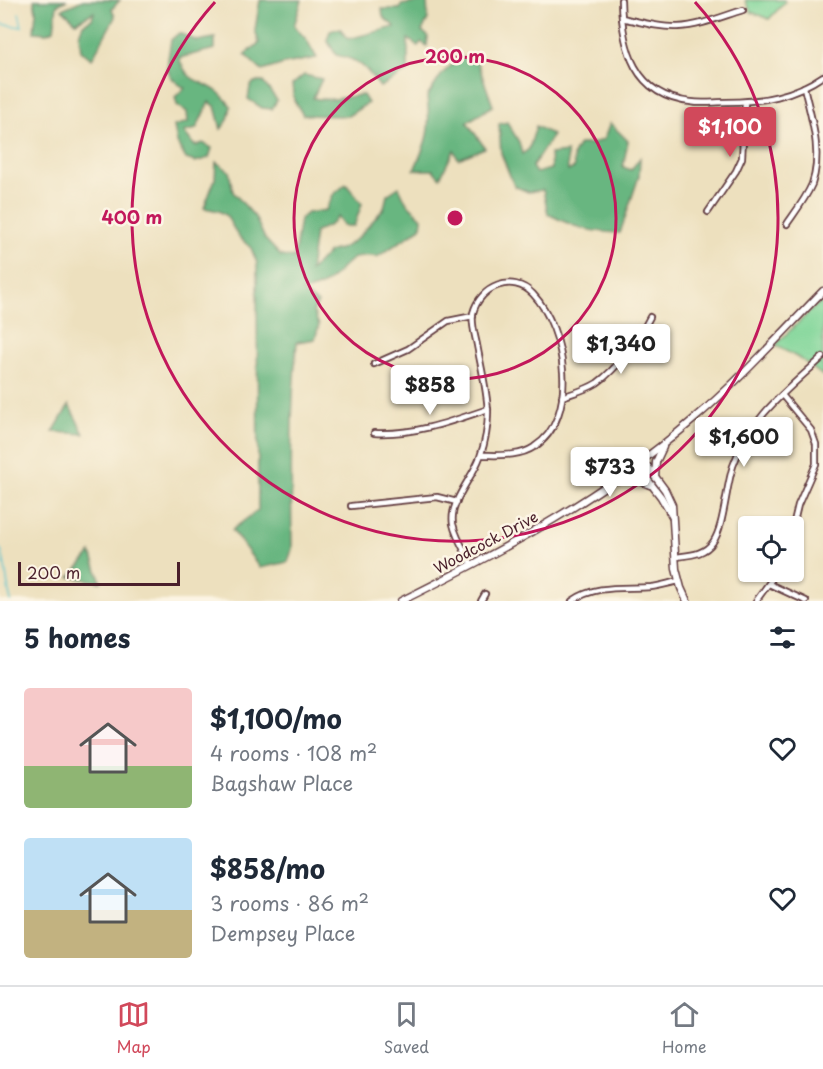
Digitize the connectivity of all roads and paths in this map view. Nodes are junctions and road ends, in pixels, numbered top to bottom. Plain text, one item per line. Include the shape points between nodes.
1 (621, 0) edge
2 (743, 10) dead end
3 (622, 18) junction
4 (823, 76) edge
5 (804, 87) junction
6 (745, 102) junction
7 (817, 164) junction
8 (823, 165) edge
9 (708, 212) dead end
10 (787, 224) dead end
11 (823, 291) edge
12 (473, 316) junction
13 (650, 317) dead end
14 (823, 357) edge
15 (374, 364) dead end
16 (782, 395) junction
17 (562, 397) junction
18 (488, 409) junction
19 (374, 433) dead end
20 (667, 442) junction
21 (481, 455) junction
22 (640, 463) junction
23 (655, 478) junction
24 (616, 480) junction
25 (654, 487) junction
26 (457, 502) junction
27 (351, 506) dead end
28 (795, 516) edge
29 (673, 519) junction
30 (676, 557) junction
31 (472, 566) junction
32 (679, 581) junction
33 (769, 584) joint
34 (485, 594) dead end
35 (401, 601) edge
36 (481, 601) edge
37 (572, 601) edge
38 (687, 601) edge
39 (756, 601) edge
40 (806, 601) edge

1 - 3 street
2 - 3 street via 678,27
3 - 6 street via 629,55 651,86 668,97 692,102
4 - 5 street
5 - 6 street via 775,98
5 - 7 street
6 - 9 street via 742,158
7 - 8 street
7 - 10 street via 812,183
11 - 20 main road, Woodcock Drive
12 - 15 street via 448,321 408,350
12 - 17 street via 484,294 499,285 516,284 532,292 548,314 559,342
12 - 18 street
13 - 17 street via 642,333 605,376
14 - 16 street
16 - 28 street via 811,430 816,444 816,464
16 - 30 street via 760,418 741,448 713,543 701,553
17 - 21 street via 554,425 536,447 516,454
18 - 19 street via 424,429
18 - 21 street
20 - 22 main road, Woodcock Drive
20 - 23 main road via 656,462
21 - 26 street
22 - 23 main road
22 - 24 main road, Woodcock Drive
22 - 25 main road via 641,471
23 - 29 main road via 665,490
24 - 25 main road via 636,479
24 - 31 main road, Woodcock Drive
25 - 29 main road
26 - 27 street via 437,497
26 - 31 street via 453,525
29 - 30 main road
30 - 32 main road
31 - 35 main road, Woodcock Drive
32 - 37 street via 650,587 602,588
32 - 38 main road
33 - 39 street
33 - 40 street
34 - 36 street

